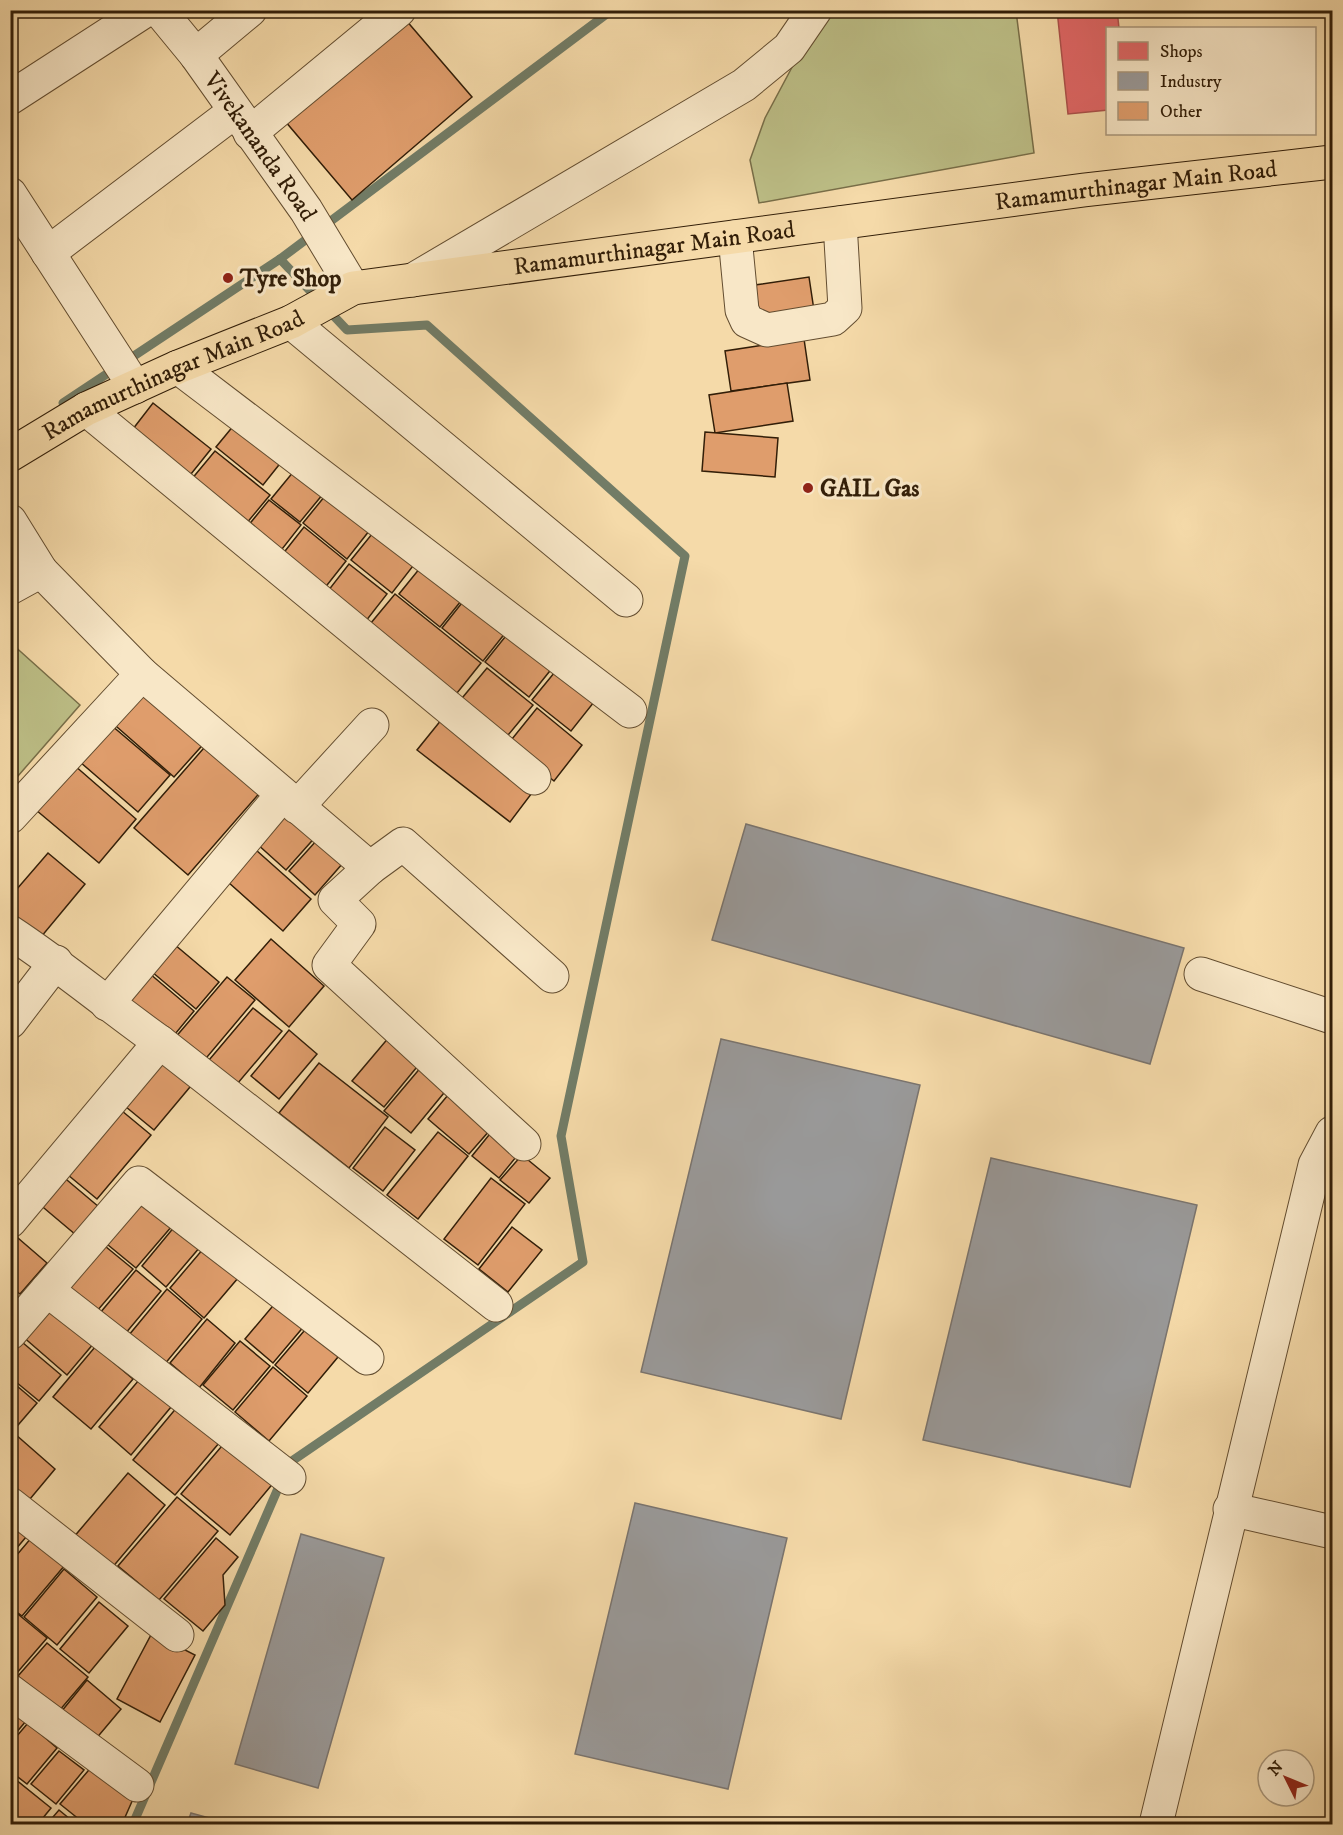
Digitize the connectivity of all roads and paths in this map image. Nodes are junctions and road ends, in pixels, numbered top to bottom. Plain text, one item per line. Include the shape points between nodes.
1 (146, 10) edge
2 (159, 10) edge
3 (250, 10) edge
4 (399, 10) edge
5 (815, 10) edge
6 (196, 55) junction
7 (10, 98) edge
8 (242, 122) junction
9 (1332, 162) edge
10 (10, 194) edge
11 (840, 223) junction
12 (735, 237) junction
13 (48, 253) junction
14 (413, 280) junction
15 (353, 288) junction
16 (291, 322) junction
17 (178, 367) junction
18 (135, 387) junction
19 (86, 409) junction
20 (10, 455) edge
21 (10, 521) edge
22 (41, 571) junction
23 (10, 588) edge
24 (626, 600) dead end
25 (142, 675) junction
26 (630, 711) dead end
27 (372, 725) dead end
28 (534, 778) dead end
29 (289, 801) junction
30 (10, 817) edge
31 (370, 868) junction
32 (10, 932) edge
33 (56, 962) junction
34 (1201, 974) dead end
35 (552, 976) dead end
36 (107, 1004) junction
37 (1332, 1017) edge
38 (10, 1022) edge
39 (160, 1042) junction
40 (1332, 1132) edge
41 (524, 1144) dead end
42 (10, 1221) edge
43 (47, 1290) junction
44 (496, 1305) dead end
45 (10, 1333) edge
46 (367, 1358) dead end
47 (289, 1478) dead end
48 (10, 1504) edge
49 (1230, 1509) junction
50 (1332, 1532) edge
51 (177, 1635) dead end
52 (10, 1691) edge
53 (137, 1785) dead end
54 (1156, 1824) edge

1 - 7 street
2 - 6 street, Vivekananda Road
3 - 6 street
4 - 8 street
5 - 14 street via 789,48 744,85
6 - 8 street, Vivekananda Road
8 - 13 street
8 - 15 street, Vivekananda Road via 306,210
9 - 11 main road, Ramamurthinagar Main Road
10 - 13 street
11 - 12 main road, Ramamurthinagar Main Road
11 - 12 street via 845,308 833,319 767,330 747,321 742,310
12 - 14 main road, Ramamurthinagar Main Road
13 - 18 street
14 - 15 main road, Ramamurthinagar Main Road
15 - 16 main road, Ramamurthinagar Main Road
16 - 17 main road, Ramamurthinagar Main Road
16 - 24 street
17 - 18 main road, Ramamurthinagar Main Road
17 - 26 street
18 - 19 main road, Ramamurthinagar Main Road
19 - 20 main road, Ramamurthinagar Main Road
19 - 28 street
21 - 22 street
22 - 23 street
22 - 25 street
25 - 29 street
25 - 30 street
27 - 29 street
29 - 31 street
29 - 36 street
31 - 35 street via 403,844
31 - 41 street via 335,900 359,924 328,965
32 - 33 street
33 - 36 street
33 - 38 street
34 - 37 street
36 - 39 street
39 - 42 street
39 - 44 street
40 - 49 street via 1315,1165
43 - 45 street
43 - 46 street via 139,1183
43 - 47 street
48 - 51 street
49 - 50 street
49 - 54 street
52 - 53 street

